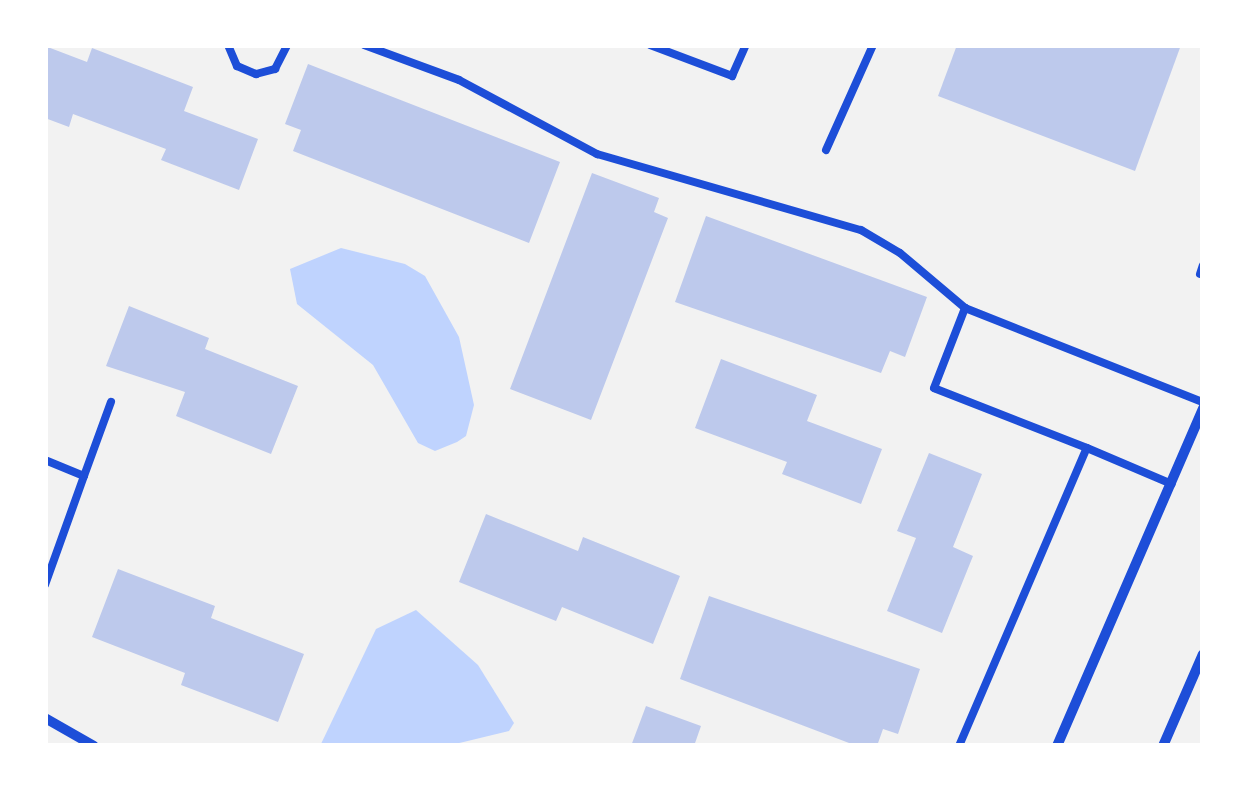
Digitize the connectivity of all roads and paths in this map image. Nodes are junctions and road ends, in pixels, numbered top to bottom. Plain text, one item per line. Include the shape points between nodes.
1 (228, 45) edge
2 (287, 45) edge
3 (364, 45) edge
4 (650, 45) edge
5 (746, 45) edge
6 (873, 45) edge
7 (826, 150) dead end
8 (965, 308) junction
9 (112, 402) dead end
10 (1203, 405) edge
11 (1087, 448) junction
12 (45, 460) edge
13 (84, 476) junction
14 (1172, 484) junction
15 (45, 585) edge
16 (1203, 654) edge
17 (45, 718) edge
18 (94, 746) edge
19 (959, 746) edge
20 (1057, 746) edge
21 (1164, 746) edge

1 - 2 lane via 237,66 256,74 275,69
3 - 8 lane via 459,80 597,154 861,230
4 - 5 lane via 732,76
6 - 7 lane
8 - 10 lane
8 - 11 lane via 934,388
9 - 13 lane
10 - 14 street
11 - 14 lane
11 - 19 lane
12 - 13 lane
13 - 15 lane
14 - 20 street
16 - 21 street
17 - 18 street

